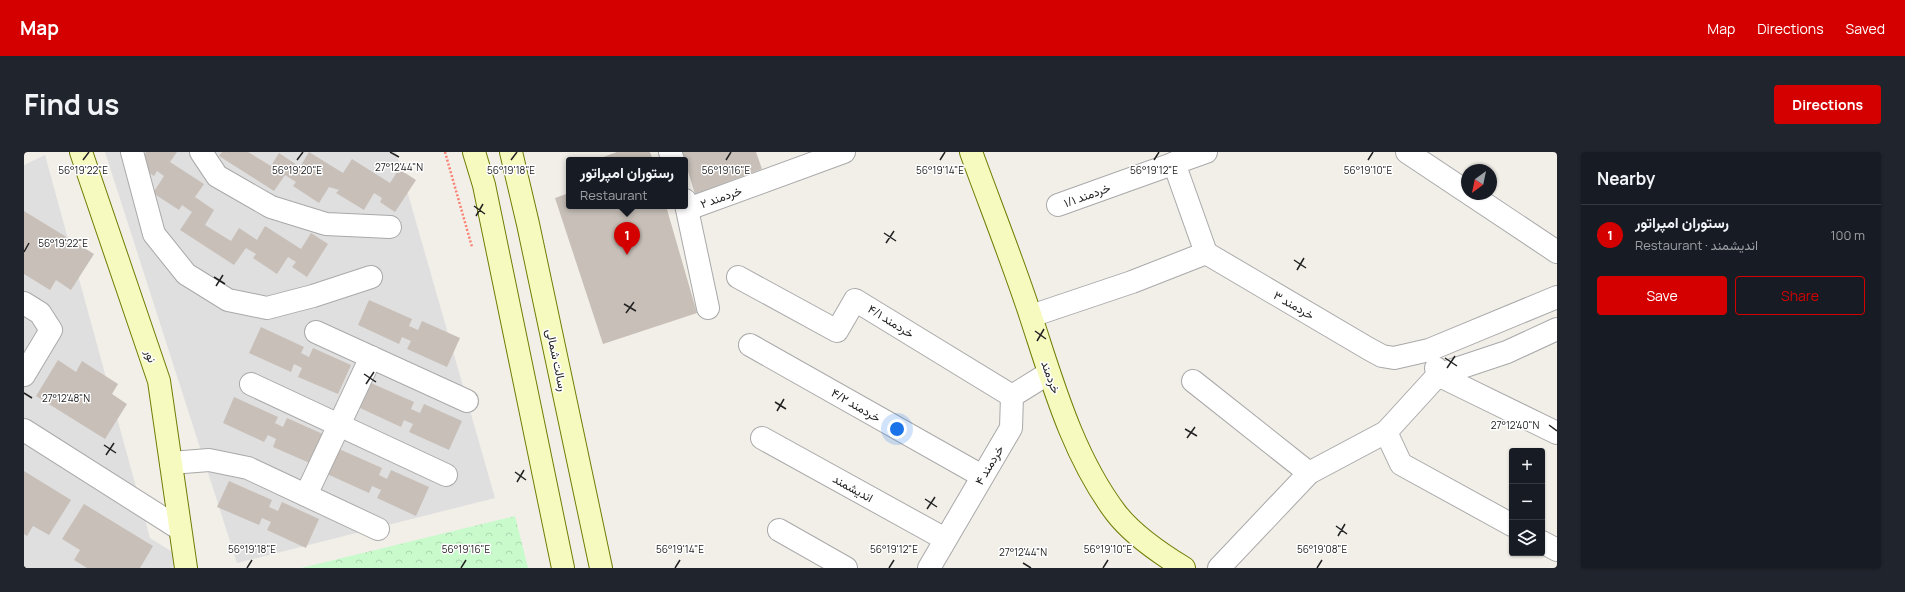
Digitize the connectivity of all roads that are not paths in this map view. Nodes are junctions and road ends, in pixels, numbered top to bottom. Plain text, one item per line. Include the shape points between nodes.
1 (81, 152) edge
2 (132, 152) edge
3 (201, 152) edge
4 (474, 152) edge
5 (511, 152) edge
6 (844, 152) edge
7 (971, 152) edge
8 (1206, 152) edge
9 (1407, 152) edge
10 (1174, 163) junction
11 (1461, 188) edge
12 (1479, 200) edge
13 (688, 204) edge
14 (1058, 205) dead end
15 (687, 209) edge
16 (390, 226) dead end
17 (1557, 252) edge
18 (1206, 253) junction
19 (370, 277) dead end
20 (738, 277) dead end
21 (1557, 297) edge
22 (24, 303) edge
23 (708, 308) dead end
24 (1031, 316) junction
25 (1557, 329) edge
26 (316, 332) dead end
27 (750, 345) dead end
28 (1429, 350) junction
29 (370, 357) junction
30 (1049, 373) junction
31 (24, 375) edge
32 (1438, 375) junction
33 (1193, 381) dead end
34 (251, 384) dead end
35 (1012, 396) junction
36 (466, 401) dead end
37 (339, 425) junction
38 (24, 430) edge
39 (1386, 432) junction
40 (1557, 433) edge
41 (762, 438) dead end
42 (171, 463) junction
43 (1309, 473) junction
44 (446, 475) dead end
45 (982, 476) junction
46 (306, 495) junction
47 (1509, 523) edge
48 (180, 529) junction
49 (378, 529) dead end
50 (779, 530) dead end
51 (945, 539) junction
52 (1545, 544) edge
53 (1557, 550) edge
54 (186, 568) edge
55 (563, 568) edge
56 (601, 568) edge
57 (846, 568) edge
58 (929, 568) edge
59 (1184, 568) edge
60 (1219, 568) edge

1 - 42 street, نور via 159,381
2 - 19 street via 154,234 186,274 228,300 267,308
3 - 16 street via 217,176 271,207 326,224
4 - 55 street via 484,186
5 - 56 street, رسالت شمالی
6 - 13 street, خردمند ۲
7 - 24 street, خردمند
8 - 10 street, خردمند ۱/۱
9 - 11 street
10 - 14 street, خردمند ۱/۱
10 - 18 street
12 - 17 street
15 - 23 street
18 - 24 street via 1132,282
18 - 28 street, خردمند ۳ via 1382,356 1394,358
20 - 35 street, خردمند ۴/۱ via 837,331 856,300
21 - 28 street, خردمند ۳
22 - 31 street via 40,313 51,330
24 - 30 street, خردمند
25 - 32 street via 1507,352
26 - 29 street
27 - 45 street, خردمند ۴/۲
28 - 32 street
29 - 36 street
29 - 37 street
30 - 35 street
30 - 59 street, خردمند via 1092,477 1117,514 1154,550
32 - 39 street
32 - 40 street
33 - 43 street
34 - 37 street
35 - 45 street, خردمند ۴ via 1011,428
37 - 44 street
37 - 46 street
38 - 48 street
39 - 43 street
39 - 47 street via 1401,464
41 - 51 street, اندیشمند
42 - 46 street via 209,460 248,468
42 - 48 street, نور
43 - 60 street
45 - 51 street, خردمند ۴
46 - 49 street
48 - 54 street, نور
50 - 57 street
51 - 58 street, خردمند ۴
52 - 53 street

